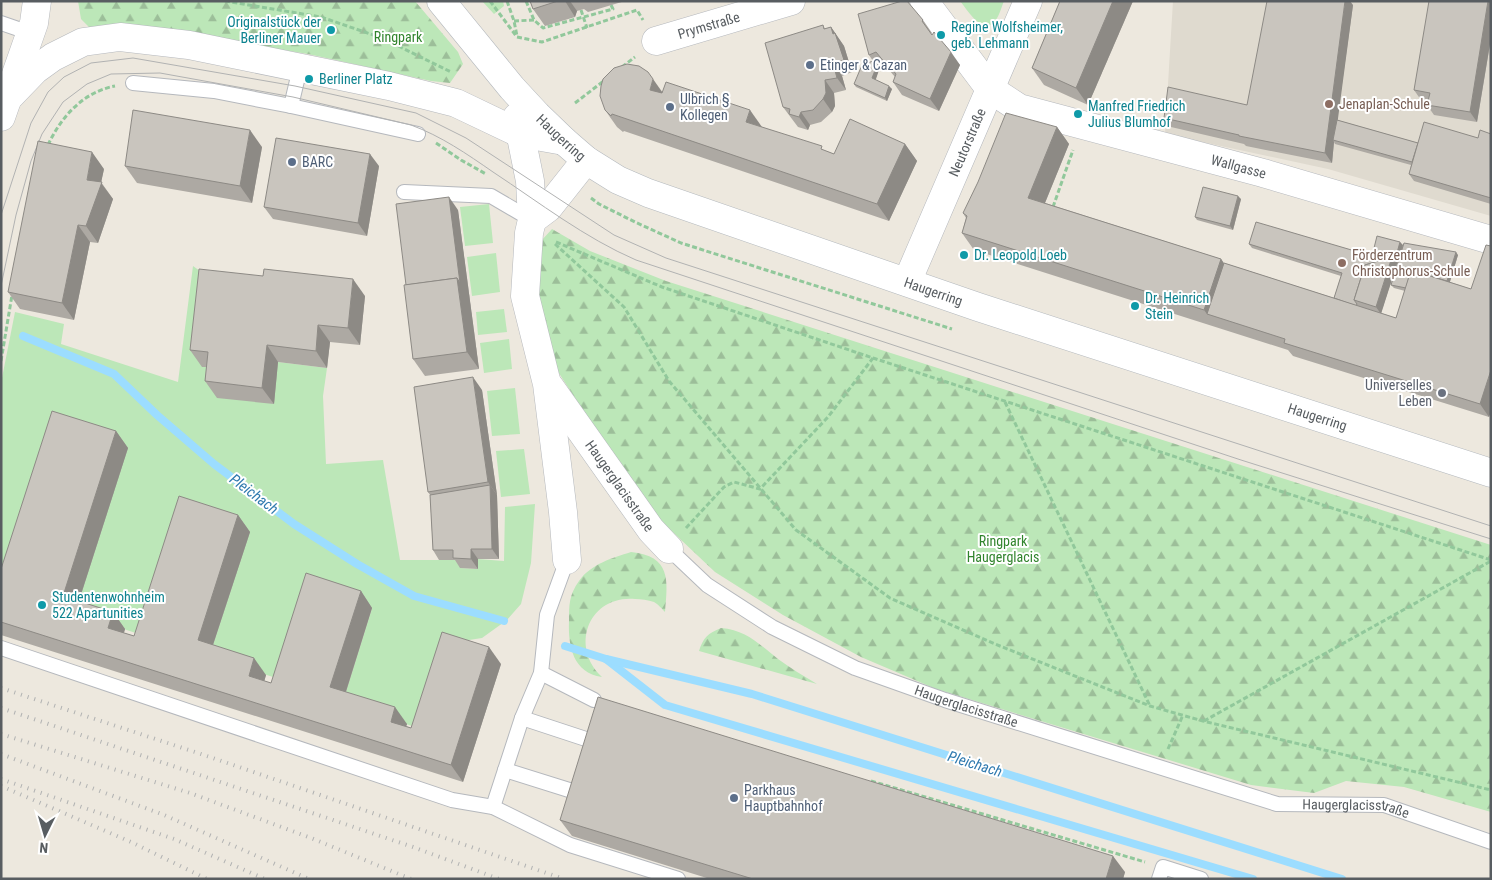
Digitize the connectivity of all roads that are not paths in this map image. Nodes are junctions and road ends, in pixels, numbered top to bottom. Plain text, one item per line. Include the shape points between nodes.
1 (52, 1) edge
2 (441, 1) edge
3 (791, 1) edge
4 (924, 1) edge
5 (1028, 1) edge
6 (34, 19) edge
7 (1, 23) edge
8 (656, 41) road end
9 (300, 68) junction
10 (133, 84) road end
11 (512, 88) junction
12 (990, 89) junction
13 (291, 106) junction
14 (4, 108) edge
15 (520, 133) junction
16 (418, 134) dead end
17 (564, 141) junction
18 (586, 160) junction
19 (404, 192) dead end
20 (532, 220) junction
21 (1491, 240) edge
22 (907, 282) junction
23 (547, 384) junction
24 (1491, 473) edge
25 (660, 539) joint
26 (567, 560) joint
27 (1, 648) edge
28 (541, 673) junction
29 (594, 700) dead end
30 (522, 718) junction
31 (601, 744) edge
32 (505, 770) junction
33 (585, 795) edge
34 (493, 807) junction
35 (1491, 842) edge
36 (1161, 873) edge
37 (678, 879) edge
38 (1201, 879) edge

1 - 6 street
2 - 11 street, Haugerring
3 - 8 street, Prymstraße
4 - 12 street, Wallgasse
5 - 12 street, Neutorstraße
6 - 7 lane
6 - 14 street
9 - 13 lane
9 - 14 street via 189,45 120,37 83,42 35,70
9 - 15 street via 456,103
10 - 13 lane via 214,91
11 - 15 street
11 - 17 street, Haugerring
12 - 21 street, Wallgasse via 1019,108 1263,173
12 - 22 street, Neutorstraße
13 - 16 lane
15 - 17 street
15 - 20 street, Haugerglacisstraße via 530,181
17 - 18 street, Haugerring
18 - 20 street via 548,208
18 - 22 street, Haugerring via 618,180 648,193
19 - 20 lane via 491,196
20 - 23 street, Haugerglacisstraße via 525,296
22 - 24 street, Haugerring
23 - 25 street, Haugerglacisstraße
23 - 26 street, Haugerglacisstraße
25 - 35 lane, Haugerglacisstraße via 707,585 772,626 855,668 945,700 1277,804 1384,806
26 - 28 lane, Haugerglacisstraße via 547,615
27 - 34 lane via 452,800
28 - 29 lane
28 - 30 lane, Haugerglacisstraße
30 - 31 lane
30 - 32 lane, Haugerglacisstraße
32 - 33 lane
32 - 34 lane, Haugerglacisstraße
34 - 37 lane via 570,845
36 - 38 lane

